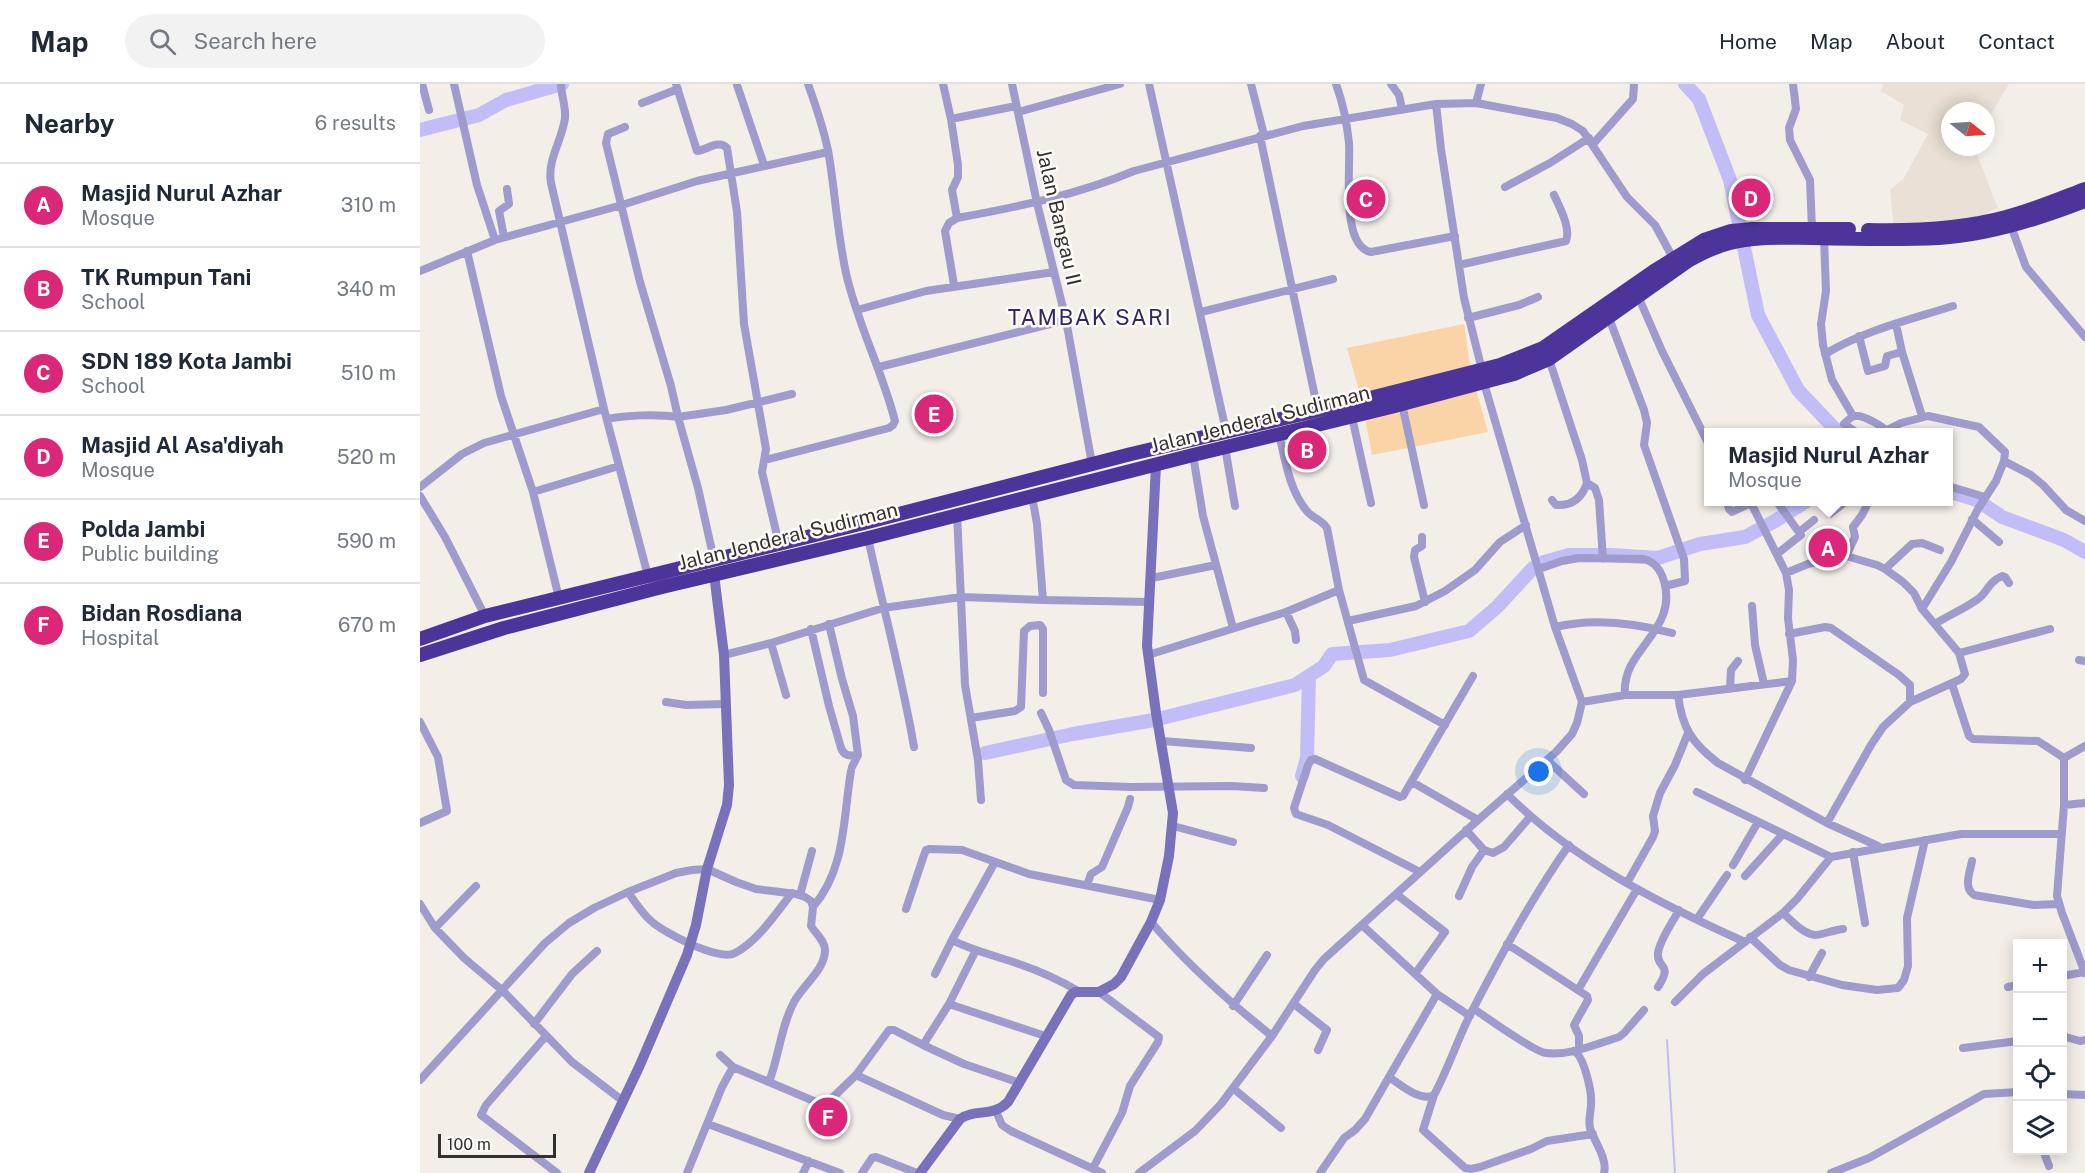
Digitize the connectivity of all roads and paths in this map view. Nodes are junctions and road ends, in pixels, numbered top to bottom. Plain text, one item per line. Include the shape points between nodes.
1 (422, 84) edge
2 (454, 84) edge
3 (808, 84) edge
4 (943, 84) edge
5 (1012, 84) edge
6 (1120, 84) edge
7 (1149, 84) edge
8 (1251, 84) edge
9 (1336, 84) edge
10 (1391, 84) edge
11 (1481, 84) edge
12 (1634, 84) edge
13 (1793, 84) edge
14 (737, 85) edge
15 (561, 86) edge
16 (677, 87) edge
17 (642, 103) dead end
18 (1476, 103) junction
19 (1436, 105) junction
20 (1017, 109) junction
21 (429, 110) dead end
22 (1402, 110) junction
23 (951, 119) junction
24 (1345, 120) junction
25 (625, 127) dead end
26 (1262, 136) junction
27 (1591, 141) junction
28 (828, 152) junction
29 (1167, 162) junction
30 (764, 165) junction
31 (732, 173) junction
32 (1504, 187) dead end
33 (507, 189) dead end
34 (2085, 189) edge
35 (1554, 195) dead end
36 (2085, 201) edge
37 (1037, 203) junction
38 (622, 205) junction
39 (2056, 206) junction
40 (957, 218) junction
41 (562, 222) junction
42 (2011, 226) junction
43 (1812, 229) junction
44 (1752, 234) junction
45 (1455, 236) junction
46 (504, 237) junction
47 (1731, 237) junction
48 (1824, 238) junction
49 (495, 240) junction
50 (467, 251) junction
51 (1673, 258) junction
52 (1459, 265) junction
53 (420, 271) edge
54 (1054, 272) junction
55 (1657, 275) junction
56 (1333, 279) dead end
57 (954, 285) junction
58 (1292, 290) junction
59 (1638, 296) junction
60 (1538, 297) dead end
61 (1953, 306) dead end
62 (856, 310) junction
63 (1201, 312) junction
64 (1468, 318) junction
65 (1609, 318) junction
66 (1066, 320) junction
67 (1896, 324) junction
68 (1859, 336) junction
69 (2085, 337) edge
70 (1902, 352) junction
71 (1825, 354) junction
72 (1549, 359) junction
73 (879, 367) junction
74 (1483, 377) junction
75 (1387, 393) junction
76 (792, 394) dead end
77 (757, 403) junction
78 (1396, 406) junction
79 (604, 409) junction
80 (1318, 411) junction
81 (1853, 416) junction
82 (1922, 416) junction
83 (678, 417) junction
84 (1352, 417) junction
85 (607, 419) junction
86 (1850, 428) edge
87 (1883, 428) edge
88 (1894, 428) edge
89 (1226, 431) junction
90 (1279, 434) junction
91 (514, 435) junction
92 (1704, 435) edge
93 (1225, 447) junction
94 (1193, 455) junction
95 (765, 460) junction
96 (2004, 461) junction
97 (1092, 464) junction
98 (1156, 465) junction
99 (619, 466) junction
100 (1051, 475) junction
101 (1587, 483) junction
102 (420, 487) edge
103 (1953, 488) edge
104 (1055, 490) junction
105 (533, 492) junction
106 (420, 496) edge
107 (1032, 496) junction
108 (1552, 500) dead end
109 (1982, 502) junction
110 (940, 503) junction
111 (1371, 503) dead end
112 (1235, 506) dead end
113 (1424, 506) dead end
114 (1728, 506) edge
115 (1744, 506) edge
116 (1754, 506) edge
117 (1780, 506) edge
118 (1839, 506) edge
119 (1867, 506) edge
120 (1830, 514) dead end
121 (951, 516) junction
122 (1972, 519) junction
123 (1814, 520) dead end
124 (2085, 521) edge
125 (1526, 525) junction
126 (1799, 532) junction
127 (1422, 537) dead end
128 (868, 538) junction
129 (823, 541) junction
130 (1999, 542) dead end
131 (779, 544) junction
132 (1940, 550) dead end
133 (1778, 554) junction
134 (1603, 555) junction
135 (1846, 556) junction
136 (1216, 566) junction
137 (714, 567) junction
138 (1885, 569) junction
139 (1539, 570) junction
140 (1786, 573) junction
141 (648, 576) junction
142 (1152, 578) junction
143 (2009, 583) dead end
144 (1665, 586) junction
145 (1339, 590) junction
146 (961, 597) junction
147 (559, 598) junction
148 (1043, 600) junction
149 (1150, 602) junction
150 (1425, 602) junction
151 (1752, 606) dead end
152 (883, 608) junction
153 (1922, 609) junction
154 (1286, 612) junction
155 (484, 616) junction
156 (1348, 621) junction
157 (829, 624) junction
158 (1935, 624) junction
159 (1555, 627) junction
160 (1233, 628) junction
161 (811, 629) junction
162 (1655, 629) junction
163 (2050, 629) dead end
164 (1672, 633) dead end
165 (1790, 634) junction
166 (420, 639) edge
167 (1296, 640) dead end
168 (771, 643) junction
169 (1959, 653) junction
170 (420, 655) edge
171 (724, 655) junction
172 (1148, 655) junction
173 (1738, 661) dead end
174 (1473, 676) dead end
175 (1792, 681) junction
176 (1764, 684) junction
177 (1952, 684) junction
178 (1730, 690) junction
179 (1043, 693) dead end
180 (786, 695) dead end
181 (1624, 695) junction
182 (1678, 695) junction
183 (666, 702) dead end
184 (1582, 702) junction
185 (1910, 702) junction
186 (726, 704) junction
187 (1041, 714) dead end
188 (971, 718) junction
189 (420, 722) edge
190 (1445, 725) junction
191 (1688, 733) junction
192 (1162, 741) junction
193 (2085, 746) edge
194 (914, 747) dead end
195 (1251, 748) dead end
196 (858, 755) junction
197 (2064, 758) junction
198 (1547, 760) junction
199 (1745, 780) junction
200 (1412, 782) junction
201 (1168, 786) junction
202 (1264, 788) dead end
203 (1697, 792) dead end
204 (1507, 794) junction
205 (1584, 794) dead end
206 (1130, 799) dead end
207 (981, 800) dead end
208 (2085, 803) edge
209 (2064, 805) junction
210 (1530, 818) junction
211 (1478, 820) junction
212 (1758, 822) junction
213 (420, 823) edge
214 (1827, 823) junction
215 (1173, 826) junction
216 (1466, 830) junction
217 (1783, 834) junction
218 (2061, 834) junction
219 (1925, 840) junction
220 (1233, 842) dead end
221 (1569, 845) junction
222 (1880, 847) junction
223 (1484, 850) junction
224 (812, 851) dead end
225 (1853, 852) junction
226 (1831, 857) junction
227 (1972, 861) dead end
228 (995, 862) junction
229 (1733, 865) dead end
230 (707, 869) junction
231 (1420, 872) junction
232 (1727, 875) dead end
233 (1746, 876) dead end
234 (1627, 883) junction
235 (1087, 885) junction
236 (477, 886) dead end
237 (1637, 889) junction
238 (628, 892) junction
239 (796, 894) junction
240 (1396, 894) junction
241 (1459, 896) dead end
242 (1160, 900) junction
243 (2059, 904) junction
244 (420, 907) edge
245 (813, 907) junction
246 (906, 909) dead end
247 (1679, 910) junction
248 (1783, 913) junction
249 (1697, 919) junction
250 (1151, 922) junction
251 (1865, 923) dead end
252 (1363, 926) junction
253 (435, 928) junction
254 (1843, 929) dead end
255 (952, 940) junction
256 (1748, 940) junction
257 (690, 944) junction
258 (1507, 945) junction
259 (976, 950) junction
260 (597, 951) dead end
261 (1822, 953) dead end
262 (1267, 955) dead end
263 (2085, 972) edge
264 (935, 974) dead end
265 (1415, 974) junction
266 (2067, 975) edge
267 (1809, 977) junction
268 (2013, 986) edge
269 (1658, 987) dead end
270 (2008, 987) dead end
271 (1578, 990) junction
272 (502, 991) junction
273 (1080, 992) junction
274 (1099, 992) junction
275 (1437, 994) junction
276 (1675, 1002) dead end
277 (949, 1004) junction
278 (1294, 1004) junction
279 (1233, 1006) junction
280 (1644, 1010) dead end
281 (1472, 1012) junction
282 (534, 1024) junction
283 (546, 1036) junction
284 (1045, 1036) junction
285 (1272, 1036) junction
286 (2067, 1037) edge
287 (2085, 1040) edge
288 (2013, 1042) edge
289 (923, 1045) junction
290 (1963, 1048) dead end
291 (1318, 1050) dead end
292 (1577, 1050) junction
293 (720, 1055) dead end
294 (733, 1067) junction
295 (856, 1075) junction
296 (1389, 1077) junction
297 (420, 1080) edge
298 (769, 1082) junction
299 (1020, 1083) junction
300 (1234, 1089) junction
301 (2013, 1092) edge
302 (2067, 1094) edge
303 (1434, 1095) junction
304 (2085, 1095) edge
305 (623, 1101) junction
306 (996, 1111) junction
307 (960, 1119) junction
308 (708, 1124) junction
309 (1281, 1128) dead end
310 (1593, 1134) junction
311 (2045, 1155) edge
312 (809, 1161) junction
313 (2049, 1166) dead end
314 (1093, 1168) junction
315 (1472, 1171) edge
316 (557, 1173) edge
317 (589, 1173) edge
318 (687, 1173) edge
319 (803, 1173) edge
320 (840, 1173) edge
321 (862, 1173) edge
322 (919, 1173) edge
323 (1102, 1173) edge
324 (1138, 1173) edge
325 (1320, 1173) edge
326 (1604, 1173) edge
327 (1831, 1173) edge

1 - 21 street
2 - 49 street via 477,185
3 - 28 street
4 - 23 street
5 - 20 street, Jalan Bangau II
6 - 20 street
7 - 29 street
8 - 26 street
9 - 24 street
10 - 22 street via 1399,95
11 - 18 street
12 - 27 street via 1634,99
13 - 43 street via 1796,109 1788,129 1810,180
14 - 30 street
15 - 41 street via 565,120 550,176
16 - 17 street
16 - 31 street via 697,151 723,144
18 - 19 street
18 - 27 street via 1557,118 1572,124
19 - 22 street
19 - 45 street
20 - 23 street
20 - 37 street, Jalan Bangau II
22 - 24 street
23 - 40 street via 959,175 952,190
24 - 26 street
24 - 45 street via 1350,151 1351,218 1361,248 1375,252
25 - 38 street via 605,139
26 - 29 street
26 - 58 street
27 - 32 street
27 - 51 street via 1616,182 1654,225
28 - 30 street
28 - 62 street via 844,262
29 - 37 street
29 - 63 street
30 - 31 street
31 - 38 street
31 - 77 street via 744,324
33 - 46 street via 509,204 499,213
34 - 39 highway, Jalan Jenderal Sudirman
35 - 52 street via 1566,228 1566,241
36 - 39 highway, Jalan Jenderal Sudirman
37 - 40 street
37 - 54 street, Jalan Bangau II
38 - 41 street
38 - 83 street
39 - 42 highway, Jalan Jenderal Sudirman
39 - 43 highway, Jalan Jenderal Sudirman via 1941,227
40 - 57 street via 945,231
41 - 46 street
41 - 79 street
42 - 48 highway, Jalan Jenderal Sudirman via 1942,238
42 - 69 street via 2026,267
43 - 44 highway, Jalan Jenderal Sudirman
44 - 47 highway, Jalan Jenderal Sudirman
44 - 48 highway, Jalan Jenderal Sudirman
45 - 52 street
46 - 49 street
47 - 51 highway, Jalan Jenderal Sudirman via 1704,240
47 - 55 highway, Jalan Jenderal Sudirman
48 - 71 street via 1826,291 1821,324
49 - 50 street
50 - 53 street
50 - 91 street
51 - 55 highway, Jalan Jenderal Sudirman
52 - 64 street
54 - 57 street
54 - 66 street, Jalan Bangau II
55 - 59 highway, Jalan Jenderal Sudirman
55 - 74 highway, Jalan Jenderal Sudirman via 1543,348
56 - 58 street
57 - 62 street
58 - 63 street
58 - 80 street
59 - 65 highway, Jalan Jenderal Sudirman
59 - 92 street
60 - 64 street
61 - 67 street
62 - 73 street
63 - 89 street
64 - 74 street
65 - 72 highway, Jalan Jenderal Sudirman
65 - 144 street via 1644,410 1644,445 1684,559 1685,580
66 - 73 street
66 - 97 street, Jalan Bangau II
67 - 68 street
67 - 70 street
68 - 70 street via 1868,371 1885,366 1887,356
68 - 71 street
70 - 82 street
71 - 81 street via 1832,380
72 - 74 highway, Jalan Jenderal Sudirman via 1514,374
72 - 101 street
73 - 95 street via 895,421 892,427
74 - 75 highway, Jalan Jenderal Sudirman
74 - 78 highway, Jalan Jenderal Sudirman
74 - 125 street
75 - 78 highway
75 - 80 highway, Jalan Jenderal Sudirman
76 - 77 street
77 - 83 street
77 - 95 street
78 - 84 highway, Jalan Jenderal Sudirman
78 - 113 street
79 - 85 street
79 - 91 street
80 - 89 highway, Jalan Jenderal Sudirman
81 - 86 street via 1844,424
81 - 87 street
82 - 88 street
82 - 96 street via 1979,428 2005,452
83 - 85 street via 626,415
83 - 137 street via 699,488
84 - 90 highway, Jalan Jenderal Sudirman
84 - 111 street
85 - 99 street
89 - 97 highway, Jalan Jenderal Sudirman
90 - 93 highway, Jalan Jenderal Sudirman
90 - 145 street via 1297,495 1306,510 1327,528
91 - 102 street via 473,447
91 - 105 street
93 - 94 highway, Jalan Jenderal Sudirman
93 - 112 street
94 - 98 highway, Jalan Jenderal Sudirman
94 - 136 street
95 - 131 street via 762,472
96 - 109 street
96 - 124 street via 2031,475 2066,510
97 - 100 highway, Jalan Jenderal Sudirman
98 - 104 highway, Jalan Jenderal Sudirman
98 - 142 street
99 - 105 street
99 - 141 street
100 - 104 highway
100 - 110 highway, Jalan Jenderal Sudirman
101 - 108 street via 1580,497 1565,506
101 - 134 street via 1595,488 1599,500
103 - 109 street
104 - 107 highway, Jalan Jenderal Sudirman
105 - 147 street
106 - 155 street
107 - 121 highway, Jalan Jenderal Sudirman
107 - 148 street
109 - 122 street
110 - 121 highway
110 - 129 highway, Jalan Jenderal Sudirman
114 - 115 street via 1732,512
116 - 133 street
117 - 126 street
118 - 120 street
119 - 135 street via 1853,527 1855,537
121 - 128 highway, Jalan Jenderal Sudirman
121 - 146 street
122 - 130 street
122 - 153 street
123 - 126 street
125 - 139 street
125 - 150 street via 1492,549 1462,581
126 - 133 street via 1801,537
127 - 150 street via 1422,546 1414,554
128 - 129 highway, Jalan Jenderal Sudirman
128 - 152 street
129 - 131 highway, Jalan Jenderal Sudirman
129 - 137 highway, Jalan Jenderal Sudirman
131 - 137 highway, Jalan Jenderal Sudirman
132 - 138 street via 1922,543 1912,544
133 - 140 street
134 - 139 street via 1562,561
134 - 144 street via 1648,560 1659,569
135 - 138 street
135 - 140 street
136 - 142 street
136 - 160 street
137 - 141 highway, Jalan Jenderal Sudirman
137 - 170 highway, Jalan Jenderal Sudirman
137 - 171 street
138 - 153 street via 1908,585
139 - 159 street
140 - 165 street
141 - 147 highway, Jalan Jenderal Sudirman
142 - 149 street
143 - 158 street via 2002,576 1996,579 1978,599
144 - 162 street via 1663,616
145 - 154 street
145 - 156 street
146 - 148 street
146 - 152 street
146 - 188 street via 965,685
147 - 155 highway, Jalan Jenderal Sudirman
148 - 149 street
149 - 172 street
150 - 156 street
151 - 176 street
152 - 157 street
152 - 194 street
153 - 158 street
154 - 160 street
154 - 167 street
155 - 166 highway, Jalan Jenderal Sudirman
156 - 190 street via 1366,682
157 - 161 street
157 - 196 street via 853,716
158 - 169 street
159 - 162 street via 1615,622
159 - 184 street
160 - 172 street
161 - 168 street
161 - 196 street via 841,748 847,756
162 - 164 street
162 - 181 street via 1634,659
163 - 169 street
165 - 175 street
165 - 185 street via 1825,627 1837,630 1910,685
168 - 171 street
168 - 180 street
169 - 177 street via 1965,674
171 - 186 street
172 - 192 street
173 - 178 street via 1731,670
174 - 190 street
175 - 176 street
175 - 199 street
176 - 178 street
177 - 185 street
177 - 197 street via 1973,739 2038,741
178 - 182 street
179 - 188 street via 1043,628 1030,626 1024,632 1022,705 1014,711
181 - 182 street
181 - 184 street
182 - 191 street
183 - 186 street
184 - 198 street via 1572,734
185 - 214 street via 1883,727
186 - 230 street via 729,795
187 - 201 street via 1066,780 1074,785
188 - 207 street
189 - 213 street via 438,757 447,811
190 - 200 street
191 - 199 street via 1703,752
191 - 234 street via 1660,793 1653,816 1653,837
192 - 195 street
192 - 201 street
193 - 197 street
196 - 245 street via 852,769 838,861 824,894
197 - 209 street
198 - 204 street
198 - 205 street
199 - 214 street
200 - 211 street
200 - 231 street via 1400,797 1313,759 1294,810
201 - 202 street
201 - 215 street
203 - 212 street
204 - 210 street
204 - 211 street
206 - 235 street via 1102,867 1091,874
208 - 209 street
209 - 218 street
210 - 221 street
210 - 223 street via 1498,851
211 - 216 street
212 - 217 street
212 - 229 street
214 - 222 street
215 - 220 street
215 - 242 street
216 - 223 street
216 - 231 street
217 - 226 street
217 - 233 street
218 - 219 street via 1974,833
218 - 243 street
219 - 222 street
219 - 267 street via 1906,918 1908,966 1902,984 1877,990
221 - 234 street
221 - 258 street
222 - 225 street
223 - 241 street
224 - 239 street
225 - 226 street
225 - 251 street
226 - 248 street
227 - 243 street via 1967,888 1974,895 2034,906
228 - 235 street via 1029,874
228 - 246 street via 962,850 927,849
228 - 255 street
230 - 238 street via 684,871
230 - 239 street via 756,889
230 - 257 street
231 - 240 street
232 - 249 street
234 - 237 street
235 - 242 street
236 - 253 street
237 - 247 street
237 - 271 street
238 - 257 street via 650,920
238 - 272 street via 583,914 556,933
239 - 245 street via 808,899
239 - 257 street via 734,954 725,956
240 - 252 street
240 - 265 street via 1445,932
242 - 250 street
243 - 263 street
244 - 253 street
245 - 298 street via 810,924 825,945 824,957 793,1005
247 - 249 street
247 - 269 street via 1658,950 1666,972
248 - 254 street via 1809,934
248 - 256 street
249 - 256 street
250 - 274 street via 1118,981
250 - 279 street
252 - 265 street
252 - 278 street via 1319,964
253 - 272 street
255 - 259 street
255 - 264 street
256 - 267 street via 1780,965
256 - 276 street via 1702,974
257 - 305 street
258 - 271 street
258 - 281 street
259 - 273 street via 1022,965
259 - 277 street
260 - 282 street via 572,974
261 - 267 street
262 - 279 street
263 - 266 street
265 - 275 street
268 - 270 street
271 - 292 street via 1588,998 1574,1025 1579,1036
272 - 282 street
272 - 297 street
273 - 274 street
273 - 284 street via 1066,1000
274 - 314 street via 1159,1037 1130,1086 1122,1113
275 - 281 street
275 - 296 street
277 - 284 street
277 - 289 street
278 - 285 street
278 - 291 street via 1327,1030
279 - 285 street
280 - 292 street via 1619,1037
281 - 292 street via 1541,1052
281 - 303 street
282 - 283 street
283 - 305 street via 572,1062
283 - 316 street via 481,1115
284 - 299 street
285 - 300 street
286 - 287 street
288 - 290 street
289 - 295 street via 889,1030
289 - 299 street
292 - 310 street via 1589,1084
293 - 294 street
294 - 298 street
294 - 308 street
295 - 298 street via 826,1104
295 - 307 street
296 - 303 street via 1420,1096
296 - 325 street via 1365,1119 1344,1138
299 - 306 street via 1008,1102
300 - 309 street
300 - 324 street via 1195,1131
301 - 327 street via 1984,1094 1869,1158
302 - 304 street
303 - 315 street via 1423,1130 1454,1160
305 - 317 street
306 - 307 street
306 - 314 street via 1002,1125 1011,1131
307 - 322 street
308 - 312 street
308 - 318 street
310 - 315 street via 1547,1141
310 - 326 street
311 - 313 street
312 - 319 street
312 - 320 street
314 - 323 street
321 - 322 street via 876,1157

